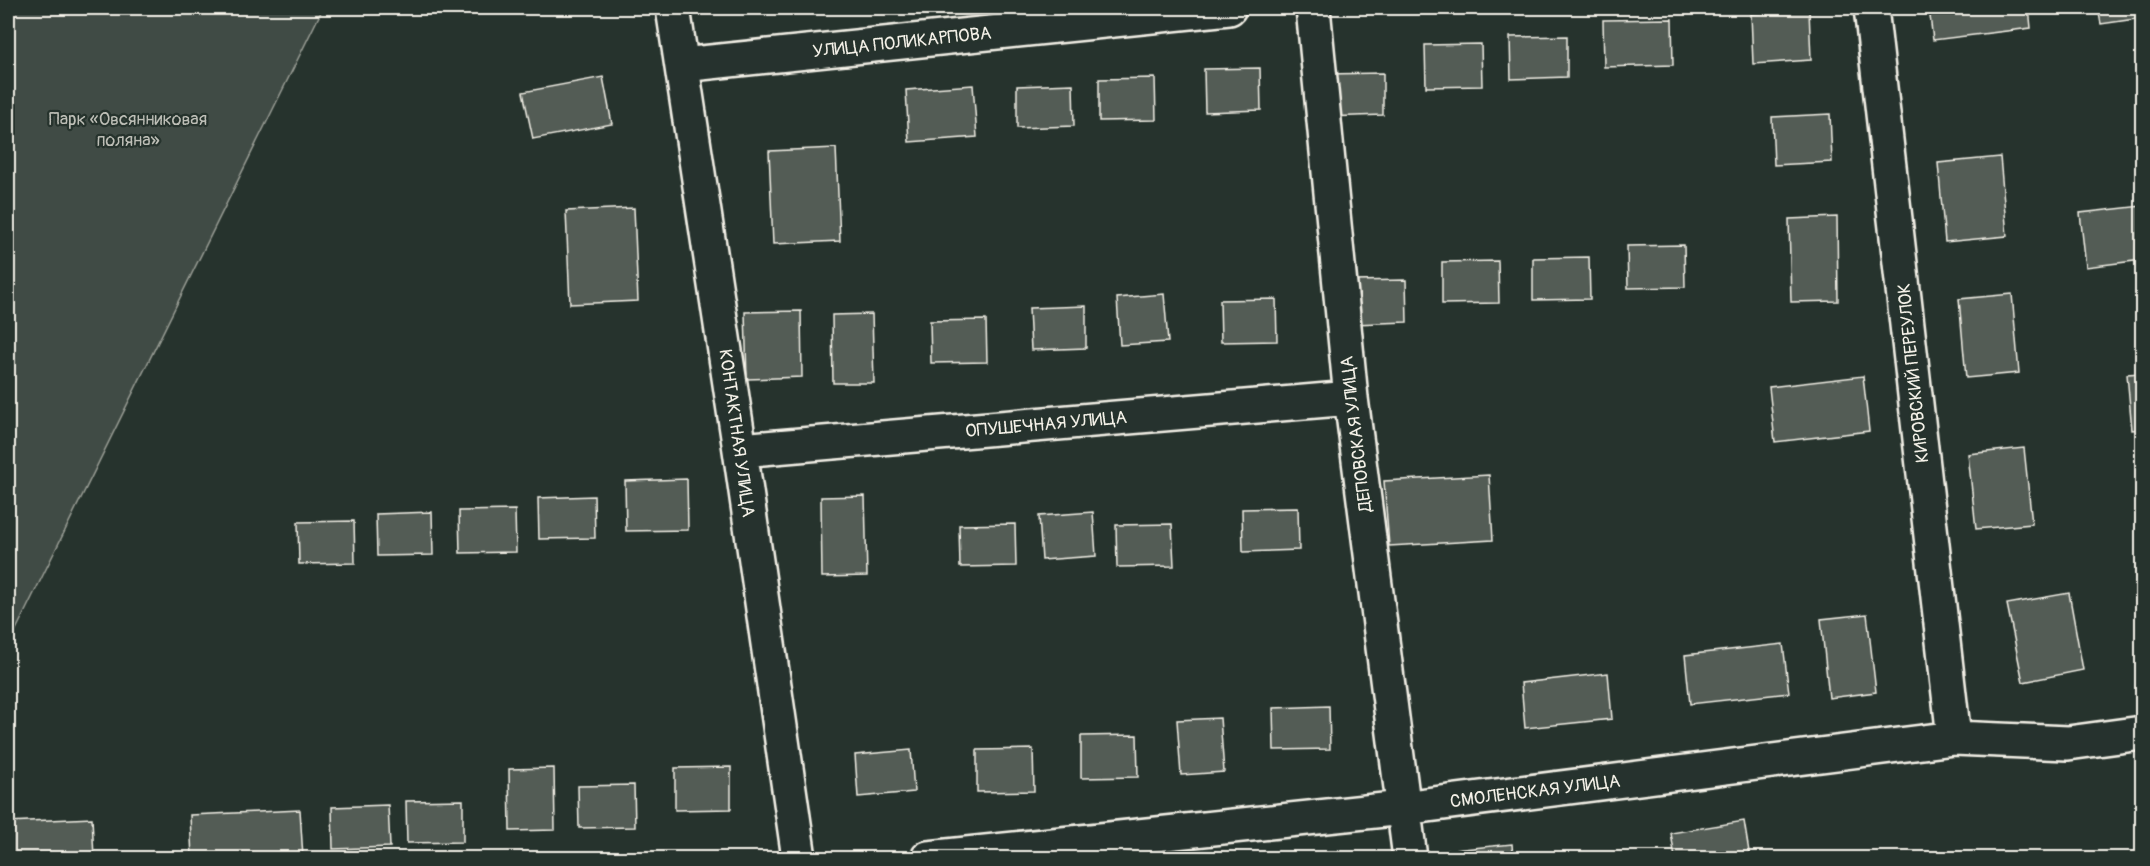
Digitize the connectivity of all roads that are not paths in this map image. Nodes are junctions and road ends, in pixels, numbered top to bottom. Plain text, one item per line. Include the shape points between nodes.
1 (673, 8) edge
2 (1229, 8) edge
3 (1312, 8) edge
4 (1871, 8) edge
5 (682, 65) junction
6 (1351, 398) junction
7 (740, 450) junction
8 (2142, 733) edge
9 (1954, 738) junction
10 (1403, 808) junction
11 (799, 858) edge
12 (928, 858) edge
13 (1410, 858) edge

1 - 5 street, КОНТАКТНАЯ УЛИЦА
2 - 5 street, УЛИЦА ПОЛИКАРПОВА
3 - 6 street, ДЕПОВСКАЯ УЛИЦА
4 - 9 street, КИРОВСКИЙ ПЕРЕУЛОК
5 - 7 street, КОНТАКТНАЯ УЛИЦА
6 - 7 street, ОПУШЕЧНАЯ УЛИЦА
6 - 10 street, ДЕПОВСКАЯ УЛИЦА
7 - 11 street, КОНТАКТНАЯ УЛИЦА
8 - 9 street, СМОЛЕНСКАЯ УЛИЦА via 2068,743
9 - 10 street, СМОЛЕНСКАЯ УЛИЦА
10 - 12 street, СМОЛЕНСКАЯ УЛИЦА
10 - 13 street, ДЕПОВСКАЯ УЛИЦА

